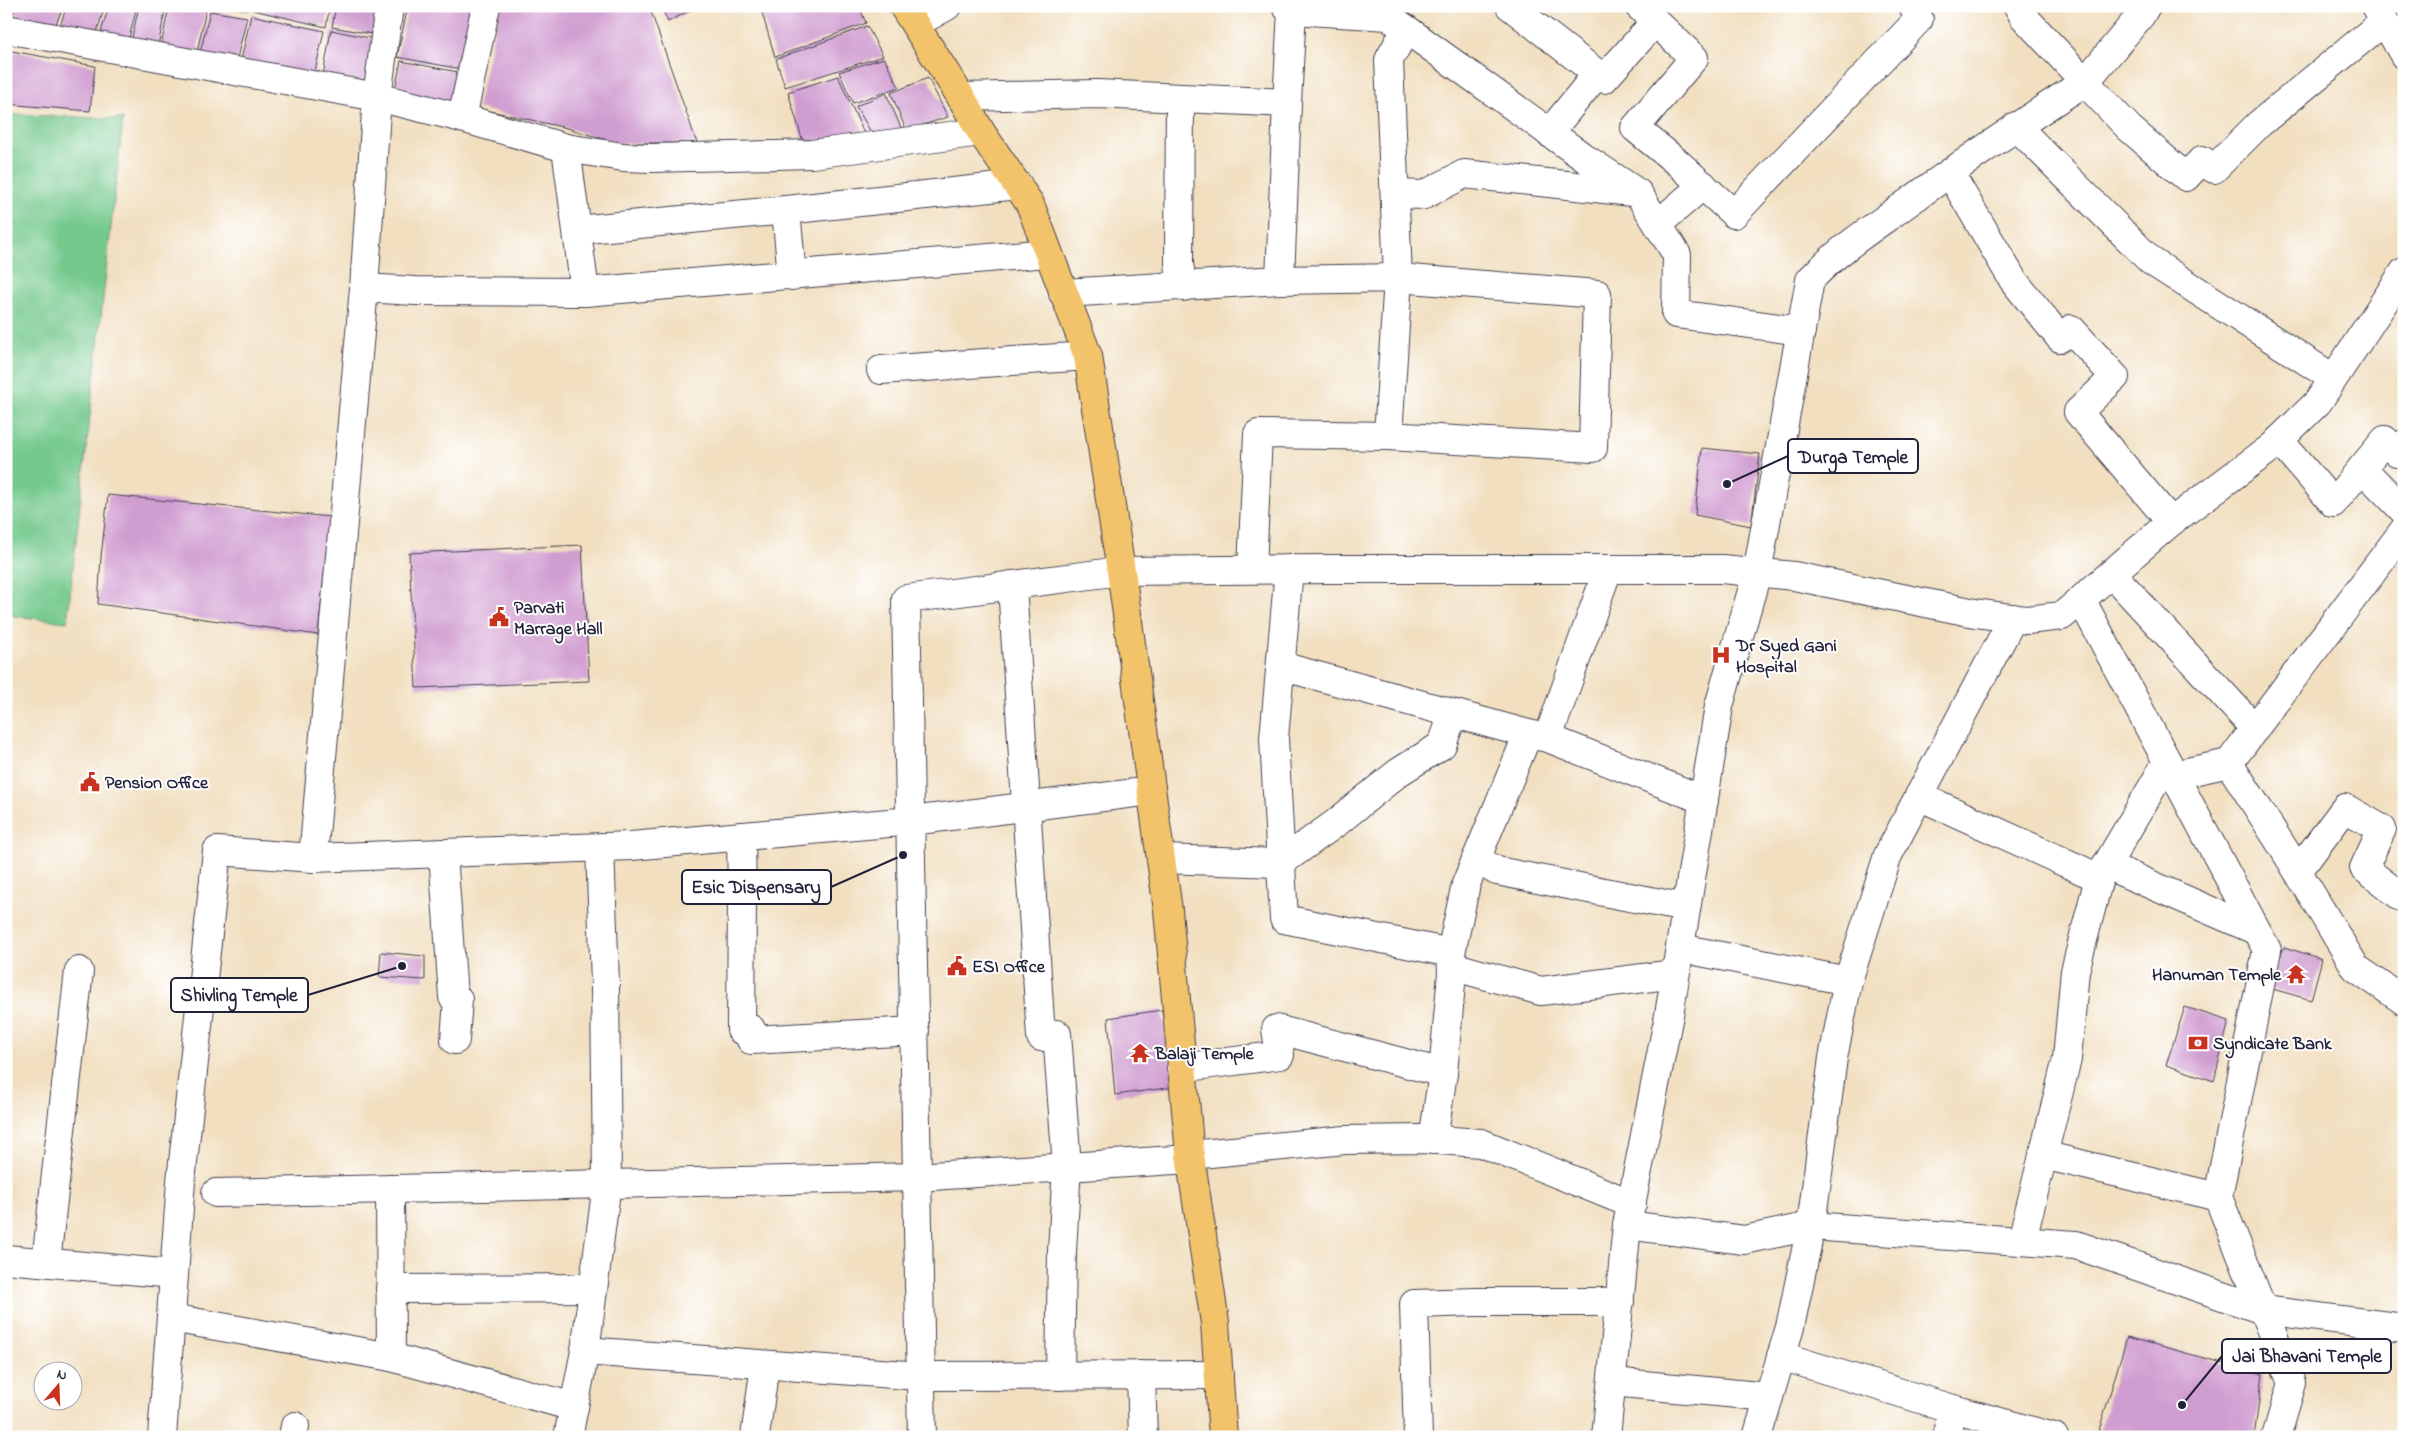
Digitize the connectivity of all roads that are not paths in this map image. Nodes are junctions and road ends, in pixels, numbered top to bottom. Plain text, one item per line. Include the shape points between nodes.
1 (389, 6) edge
2 (486, 6) edge
3 (947, 6) edge
4 (1510, 6) edge
5 (1913, 6) edge
6 (2018, 6) edge
7 (2146, 6) edge
8 (1289, 8) edge
9 (1345, 10) edge
10 (1647, 14) edge
11 (2380, 14) edge
12 (909, 15) edge
13 (6, 29) edge
14 (1406, 29) junction
15 (2404, 55) edge
16 (1597, 74) junction
17 (2085, 82) junction
18 (377, 97) junction
19 (961, 97) junction
20 (1180, 98) junction
21 (1287, 103) junction
22 (462, 118) junction
23 (2016, 126) junction
24 (981, 132) junction
25 (1549, 133) junction
26 (566, 148) junction
27 (1950, 173) junction
28 (1018, 185) junction
29 (1703, 185) junction
30 (1638, 192) junction
31 (1395, 194) junction
32 (786, 210) junction
33 (1658, 224) junction
34 (577, 230) junction
35 (1048, 253) junction
36 (2404, 272) edge
37 (792, 276) junction
38 (1398, 278) junction
39 (1280, 280) junction
40 (1183, 287) junction
41 (364, 288) junction
42 (585, 292) junction
43 (1063, 293) junction
44 (1801, 331) junction
45 (1088, 356) junction
46 (881, 370) dead end
47 (2334, 378) junction
48 (1388, 436) junction
49 (2279, 440) junction
50 (2404, 444) edge
51 (2362, 468) junction
52 (2404, 511) edge
53 (2171, 522) junction
54 (2404, 530) edge
55 (1252, 569) junction
56 (1289, 569) junction
57 (1608, 570) junction
58 (1121, 571) junction
59 (1758, 573) junction
60 (2112, 574) junction
61 (1012, 585) junction
62 (2082, 601) junction
63 (2013, 618) junction
64 (1280, 666) junction
65 (1453, 714) junction
66 (2255, 728) junction
67 (1538, 736) junction
68 (2229, 764) junction
69 (2171, 769) junction
70 (1151, 791) junction
71 (1919, 796) junction
72 (1704, 800) junction
73 (1026, 806) junction
74 (911, 820) junction
75 (741, 836) junction
76 (600, 848) junction
77 (443, 853) junction
78 (313, 858) junction
79 (1161, 859) junction
80 (1476, 860) junction
81 (1280, 863) junction
82 (2102, 871) junction
83 (2298, 871) junction
84 (2404, 899) edge
85 (1686, 908) junction
86 (2257, 931) junction
87 (1452, 959) junction
88 (1677, 961) junction
89 (79, 970) dead end
90 (1848, 981) junction
91 (2404, 1001) edge
92 (915, 1031) junction
93 (455, 1040) dead end
94 (1181, 1068) junction
95 (1443, 1073) junction
96 (1433, 1140) junction
97 (2043, 1156) junction
98 (1190, 1157) junction
99 (1067, 1166) junction
100 (916, 1176) junction
101 (607, 1184) junction
102 (390, 1189) junction
103 (216, 1194) dead end
104 (2218, 1197) junction
105 (1630, 1214) junction
106 (1810, 1226) junction
107 (2022, 1240) junction
108 (6, 1258) edge
109 (46, 1262) junction
110 (174, 1274) junction
111 (593, 1288) junction
112 (390, 1289) junction
113 (1620, 1302) junction
114 (2263, 1310) junction
115 (171, 1318) junction
116 (2404, 1328) edge
117 (585, 1352) junction
118 (1781, 1356) junction
119 (391, 1357) junction
120 (765, 1365) junction
121 (1141, 1375) junction
122 (1219, 1375) junction
123 (920, 1376) junction
124 (1060, 1376) junction
125 (1612, 1382) junction
126 (1769, 1397) junction
127 (574, 1407) junction
128 (1953, 1409) junction
129 (162, 1437) edge
130 (568, 1437) edge
131 (755, 1437) edge
132 (922, 1437) edge
133 (1143, 1437) edge
134 (1223, 1437) edge
135 (1418, 1437) edge
136 (1606, 1437) edge
137 (1757, 1437) edge
138 (1946, 1437) edge
139 (2054, 1437) edge
140 (2276, 1437) edge

1 - 18 street
2 - 22 street
3 - 12 street
4 - 16 street
5 - 29 street via 1919,19 1734,214
6 - 17 street via 2024,18
7 - 17 street
8 - 9 street
8 - 21 street
9 - 14 street via 1388,16
10 - 16 street via 1604,79
10 - 29 street via 1694,58 1635,128
11 - 15 street
11 - 17 street via 2214,169 2202,160 2186,176 2129,128
12 - 19 main road
13 - 18 street
14 - 25 street
14 - 31 street via 1389,60
16 - 25 street
17 - 23 street
18 - 22 street
18 - 41 street
19 - 20 street via 1097,94
19 - 24 main road
20 - 21 street
20 - 40 street via 1179,264
21 - 39 street
22 - 26 street
23 - 27 street
23 - 47 street via 2151,261
24 - 26 street via 812,154 652,158
24 - 28 main road
25 - 30 street
26 - 34 street
27 - 44 street via 1827,261 1810,280
27 - 53 street via 2013,280 2060,338 2071,329 2114,377 2078,412
28 - 32 street
28 - 35 main road via 1030,204
29 - 33 street
30 - 31 street via 1464,174 1424,194
30 - 33 street
31 - 38 street
32 - 34 street
32 - 37 street
33 - 44 street via 1677,255 1676,314
34 - 42 street
35 - 37 street
35 - 43 main road
36 - 47 street
37 - 42 street
38 - 39 street
38 - 48 street
38 - 48 street via 1598,294 1593,448
39 - 40 street
40 - 43 street
41 - 42 street
41 - 78 street
43 - 45 main road
44 - 59 street
45 - 46 street
45 - 58 main road
47 - 49 street via 2318,402
48 - 55 street via 1258,434
49 - 51 street via 2333,503
49 - 53 street
50 - 51 street via 2397,453 2385,440
51 - 52 street
53 - 60 street
54 - 66 street
55 - 56 street
55 - 58 street
56 - 57 street
56 - 64 street
57 - 59 street
57 - 67 street
58 - 61 street
58 - 70 main road
59 - 63 street via 1794,576
59 - 72 street via 1719,706
60 - 62 street
60 - 66 street
61 - 73 street
61 - 74 street via 906,599
62 - 63 street via 2062,616 2027,620
62 - 69 street
63 - 71 street
64 - 65 street
64 - 81 street via 1274,738
65 - 67 street
65 - 81 street via 1442,745 1399,772
66 - 68 street
67 - 72 street
67 - 80 street
68 - 69 street
68 - 83 street
69 - 82 street
69 - 86 street
70 - 73 street
70 - 79 main road
71 - 82 street
71 - 90 street via 1888,855
72 - 85 street
73 - 74 street
73 - 99 street via 1041,1037 1057,1034
74 - 75 street
74 - 92 street
75 - 76 street
75 - 92 street via 741,1030 751,1029 751,1040
76 - 77 street
76 - 101 street
77 - 78 street
77 - 93 street via 453,997 458,999
78 - 110 street via 217,852
79 - 81 street
79 - 94 main road
80 - 85 street via 1497,871
80 - 87 street via 1466,884
81 - 87 street via 1284,918
82 - 86 street
82 - 97 street via 2076,971 2067,1059
83 - 84 street via 2345,808 2382,829 2364,868
83 - 91 street via 2356,968
85 - 88 street
86 - 104 street via 2267,950
87 - 88 street via 1540,991
87 - 95 street
88 - 90 street
88 - 105 street
89 - 109 street
90 - 106 street via 1832,1058
92 - 100 street
94 - 95 street via 1280,1055 1276,1030
94 - 98 main road
95 - 96 street
96 - 98 street via 1345,1140
96 - 105 street via 1481,1143
97 - 104 street
97 - 107 street
98 - 99 street
98 - 122 main road via 1215,1323
99 - 100 street
99 - 124 street
100 - 101 street
100 - 123 street
101 - 102 street
101 - 111 street
102 - 103 street
102 - 112 street
104 - 114 street
105 - 106 street via 1744,1240
105 - 113 street
106 - 107 street
106 - 118 street
107 - 114 street via 2076,1245
108 - 109 street
109 - 110 street
110 - 115 street
111 - 112 street
111 - 117 street
112 - 119 street
113 - 125 street
113 - 135 street via 1414,1304
114 - 116 street
114 - 140 street via 2292,1383
115 - 119 street
115 - 129 street
117 - 120 street
117 - 127 street
118 - 126 street
118 - 128 street
119 - 127 street
120 - 123 street
120 - 131 street
121 - 122 street
121 - 124 street
121 - 133 street
122 - 134 main road
123 - 124 street
123 - 132 street
125 - 126 street
125 - 136 street
126 - 137 street
127 - 130 street
128 - 138 street
128 - 139 street

